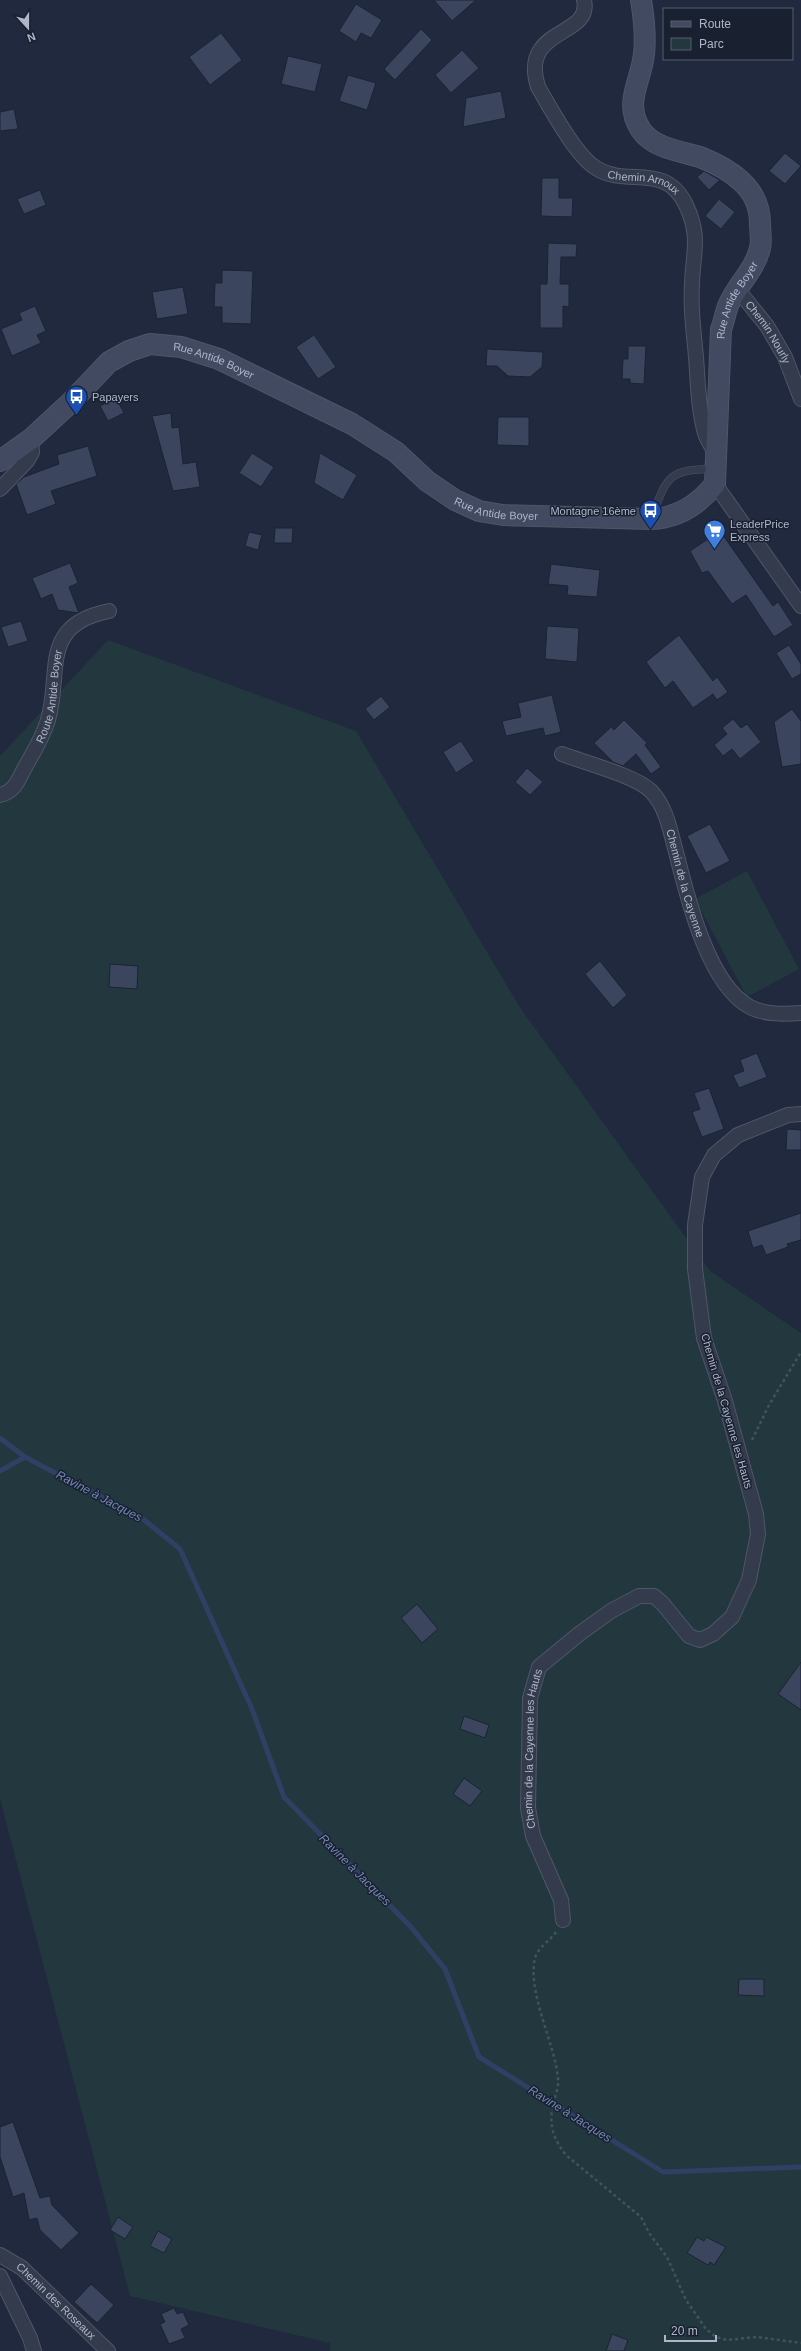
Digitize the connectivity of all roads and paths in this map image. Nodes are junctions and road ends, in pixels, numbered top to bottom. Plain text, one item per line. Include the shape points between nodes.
1 (584, 0) edge
2 (641, 0) edge
3 (738, 290) junction
4 (801, 399) edge
5 (31, 439) junction
6 (0, 461) edge
7 (716, 470) junction
8 (0, 489) edge
9 (651, 519) junction
10 (801, 606) edge
11 (109, 612) dead end
12 (562, 754) dead end
13 (0, 795) edge
14 (801, 1013) edge
15 (801, 1114) edge
16 (801, 1352) edge
17 (740, 1455) junction
18 (563, 1920) joint
19 (0, 2255) edge
20 (0, 2276) edge
21 (801, 2343) edge
22 (34, 2351) edge
23 (108, 2351) edge

1 - 7 street, Chemin Arnoux via 585,9 578,21 545,42 538,53 535,77 538,87 580,152 594,167 615,176 653,177 665,181 677,191 686,204 697,240 692,292 700,412
2 - 3 main road, Rue Antide Boyer via 645,29 644,53 631,101 634,116 641,130 652,141 667,148 729,170 749,189 757,202 761,247
3 - 4 street, Chemin Nourly via 767,326 785,357
3 - 7 main road, Rue Antide Boyer via 728,305 721,329
5 - 6 main road, Rue Antide Boyer
5 - 8 street via 32,452 27,462
5 - 9 main road, Rue Antide Boyer via 109,362 129,351 150,344 181,347 219,359 352,424 396,452 427,481 479,512 503,515
7 - 9 main road, Rue Antide Boyer via 702,500 682,512 661,519
7 - 9 lane via 689,469 674,474 662,490
7 - 10 street
11 - 13 street, Route Antide Boyer via 93,615 76,624 63,639 55,656 49,719 41,739 15,787
12 - 14 street, Chemin de la Cayenne via 629,779 650,791 665,810 692,912 705,946 723,980 736,997 751,1008 778,1014
15 - 17 street, Chemin de la Cayenne les Hauts via 788,1115 738,1135 714,1154 702,1177 695,1226 695,1269 704,1338
16 - 17 path via 769,1405 753,1439
17 - 18 street, Chemin de la Cayenne les Hauts via 756,1514 758,1534 749,1580 732,1617 713,1634 700,1640 689,1636 654,1596 640,1596 604,1615 539,1667 530,1698 528,1808 532,1836 561,1900
18 - 21 path via 553,1936 536,1954 535,1963 535,1983 559,2081 553,2103 551,2127 559,2146 566,2156 641,2217 649,2233 667,2257 686,2300 706,2329 727,2340 757,2337
19 - 23 street, Chemin des Roseaux via 22,2268
20 - 22 street

